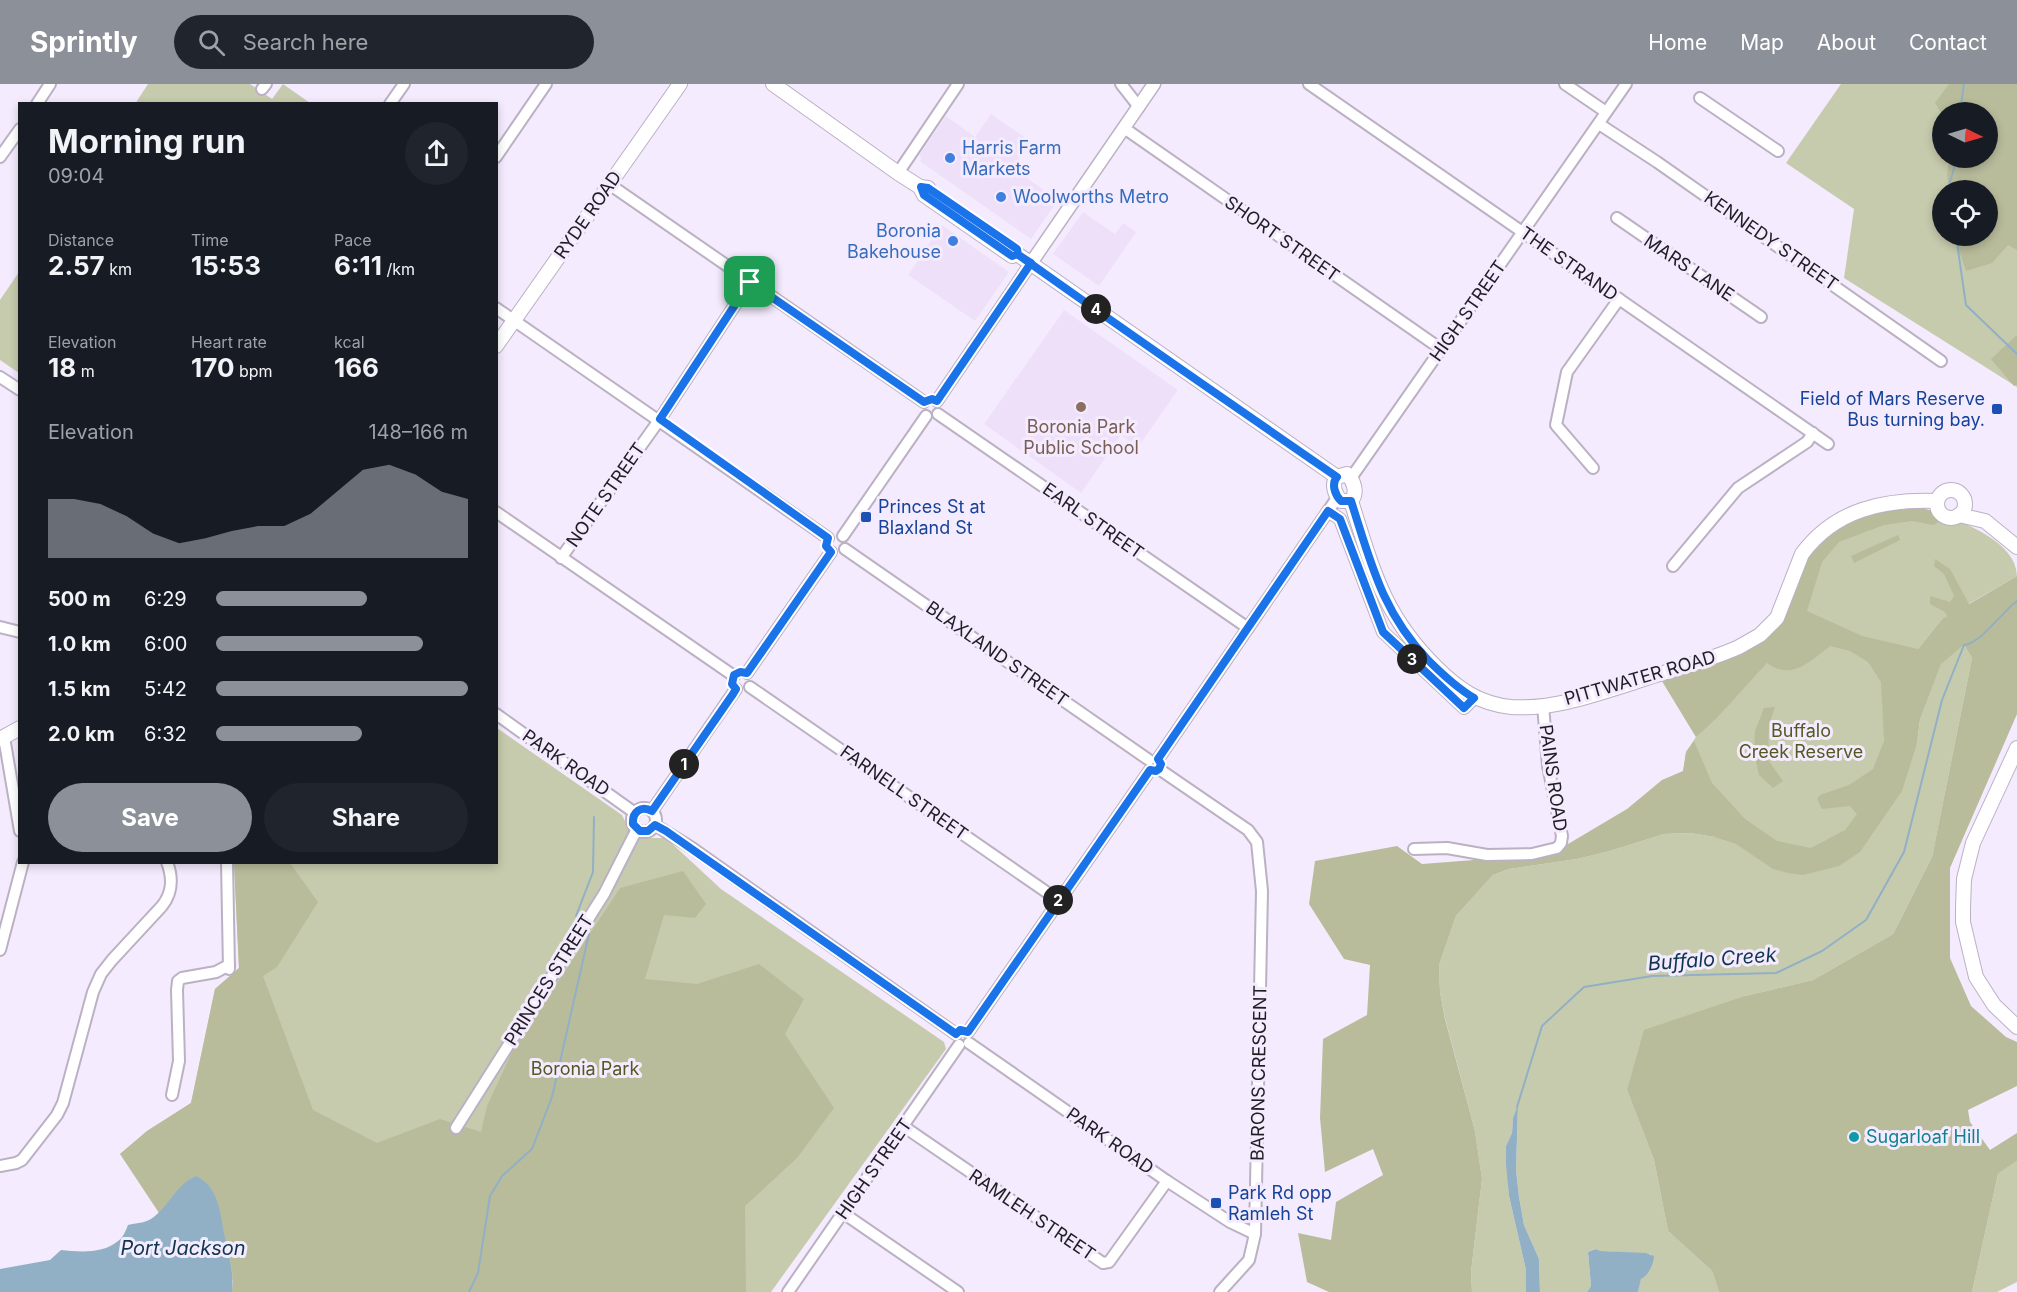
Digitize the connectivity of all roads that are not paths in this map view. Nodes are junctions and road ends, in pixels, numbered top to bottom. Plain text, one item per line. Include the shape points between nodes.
1 (50, 84) edge
2 (404, 84) edge
3 (546, 84) edge
4 (680, 84) edge
5 (773, 84) edge
6 (958, 84) edge
7 (1121, 84) edge
8 (1154, 84) edge
9 (1309, 84) edge
10 (1565, 84) edge
11 (1626, 84) edge
12 (1700, 98) dead end
13 (38, 102) edge
14 (391, 102) edge
15 (1139, 107) junction
16 (1606, 112) junction
17 (1599, 124) junction
18 (1124, 128) junction
19 (18, 132) edge
20 (1778, 151) dead end
21 (498, 154) edge
22 (0, 157) edge
23 (898, 173) junction
24 (609, 184) junction
25 (1617, 218) dead end
26 (1523, 232) junction
27 (1031, 263) junction
28 (750, 282) junction
29 (1619, 299) junction
30 (498, 309) edge
31 (1761, 317) dead end
32 (515, 320) junction
33 (498, 343) edge
34 (1441, 350) junction
35 (1941, 361) dead end
36 (0, 376) edge
37 (18, 389) edge
38 (937, 401) junction
39 (924, 402) junction
40 (938, 414) junction
41 (926, 416) junction
42 (660, 419) junction
43 (1813, 433) junction
44 (1828, 444) dead end
45 (1593, 468) dead end
46 (1337, 477) junction
47 (1351, 478) junction
48 (1337, 498) junction
49 (1964, 500) junction
50 (1351, 501) junction
51 (1937, 501) junction
52 (1328, 511) junction
53 (498, 513) edge
54 (1959, 515) junction
55 (843, 536) junction
56 (828, 538) junction
57 (2017, 540) edge
58 (2017, 548) edge
59 (845, 549) junction
60 (831, 552) junction
61 (561, 558) junction
62 (1672, 566) dead end
63 (0, 627) edge
64 (1248, 628) junction
65 (18, 632) edge
66 (747, 673) junction
67 (734, 676) junction
68 (750, 687) junction
69 (736, 689) junction
70 (1474, 698) junction
71 (1543, 705) junction
72 (498, 715) edge
73 (18, 729) edge
74 (2, 738) edge
75 (2017, 748) edge
76 (1154, 764) junction
77 (1998, 787) junction
78 (652, 811) junction
79 (635, 813) junction
80 (18, 821) edge
81 (655, 825) junction
82 (637, 830) junction
83 (1257, 842) joint
84 (1414, 849) dead end
85 (22, 864) edge
86 (167, 864) edge
87 (227, 864) edge
88 (1058, 900) junction
89 (0, 950) edge
90 (2017, 1027) edge
91 (2017, 1033) edge
92 (965, 1040) junction
93 (172, 1095) dead end
94 (903, 1126) junction
95 (456, 1128) dead end
96 (0, 1166) edge
97 (1167, 1181) junction
98 (843, 1213) junction
99 (1255, 1234) junction
100 (788, 1292) edge
101 (958, 1292) edge
102 (1220, 1292) edge

1 - 13 street
2 - 14 street
3 - 21 street
4 - 24 main road, RYDE ROAD
5 - 23 main road
6 - 23 street
7 - 15 street
8 - 15 street
9 - 26 street, THE STRAND
10 - 16 street
11 - 16 street, HIGH STREET
12 - 20 street
15 - 18 street
16 - 17 street, HIGH STREET
17 - 26 street, HIGH STREET
17 - 35 street, KENNEDY STREET
18 - 27 street
18 - 34 street, SHORT STREET
19 - 22 street
23 - 27 main road via 1012,256 1017,254
24 - 28 street
24 - 32 main road, RYDE ROAD
25 - 31 street, MARS LANE
26 - 29 street, THE STRAND
26 - 34 street, HIGH STREET
27 - 38 street
27 - 46 main road
28 - 39 street
28 - 42 street, NOTE STREET
29 - 43 street, THE STRAND
29 - 45 street via 1567,372 1556,425
30 - 32 street
32 - 33 main road, RYDE ROAD
32 - 42 street
34 - 47 street, HIGH STREET
36 - 37 street
38 - 39 street
38 - 40 street
39 - 41 street
40 - 41 street
40 - 64 street, EARL STREET
41 - 55 street
42 - 56 street
42 - 61 street, NOTE STREET
43 - 44 street, THE STRAND
43 - 62 street via 1807,442 1738,488
46 - 47 main road via 1347,474
46 - 48 main road
47 - 50 main road via 1355,492
48 - 50 main road
48 - 52 street, HIGH STREET
49 - 51 main road via 1952,490
49 - 54 main road
49 - 57 main road
50 - 70 main road, PITTWATER ROAD via 1377,580 1395,619 1448,680
51 - 54 main road via 1944,515
51 - 71 main road, PITTWATER ROAD via 1882,503 1834,522 1802,554 1777,618 1739,648 1581,699
52 - 64 street, HIGH STREET
52 - 70 street via 1340,519 1383,632 1464,708
53 - 61 street
54 - 58 main road via 1985,521
55 - 56 street via 835,534
55 - 59 street
56 - 60 street via 826,546
59 - 60 street via 839,554
59 - 76 street, BLAXLAND STREET
60 - 66 street
61 - 67 street
63 - 65 street
64 - 76 street, HIGH STREET
66 - 67 street
66 - 68 street via 752,680
67 - 69 street via 732,684
68 - 69 street via 745,691
68 - 88 street, FARNELL STREET
69 - 78 street
70 - 71 main road, PITTWATER ROAD via 1511,707
71 - 84 street, PAINS ROAD via 1548,766 1562,836 1557,848 1532,854 1487,855 1447,848
72 - 79 street, PARK ROAD
73 - 74 main road
74 - 80 street
75 - 77 main road
76 - 83 street, BLAXLAND STREET via 1248,830
76 - 88 street, HIGH STREET
77 - 90 main road via 1967,862 1963,922 1976,977 1994,1005
77 - 91 main road via 1993,789 1968,840 1957,909 1970,976 1989,1007
78 - 79 street via 645,808
78 - 81 street
79 - 82 street via 633,824
81 - 82 street via 648,831
81 - 92 street via 956,1034 960,1030
82 - 95 street, PRINCES STREET via 604,894
83 - 99 street, BARONS CRESCENT via 1262,891
85 - 89 street
86 - 96 street via 169,896 97,982 59,1112 22,1160
87 - 93 street via 229,967 178,981 179,1061
88 - 92 street, HIGH STREET
92 - 94 street, HIGH STREET
92 - 97 street, PARK ROAD
94 - 97 street, RAMLEH STREET via 1103,1263 1109,1263
94 - 98 street, HIGH STREET
97 - 99 street, PARK ROAD
98 - 100 street, HIGH STREET
98 - 101 street
99 - 102 street, BARONS CRESCENT via 1249,1260

